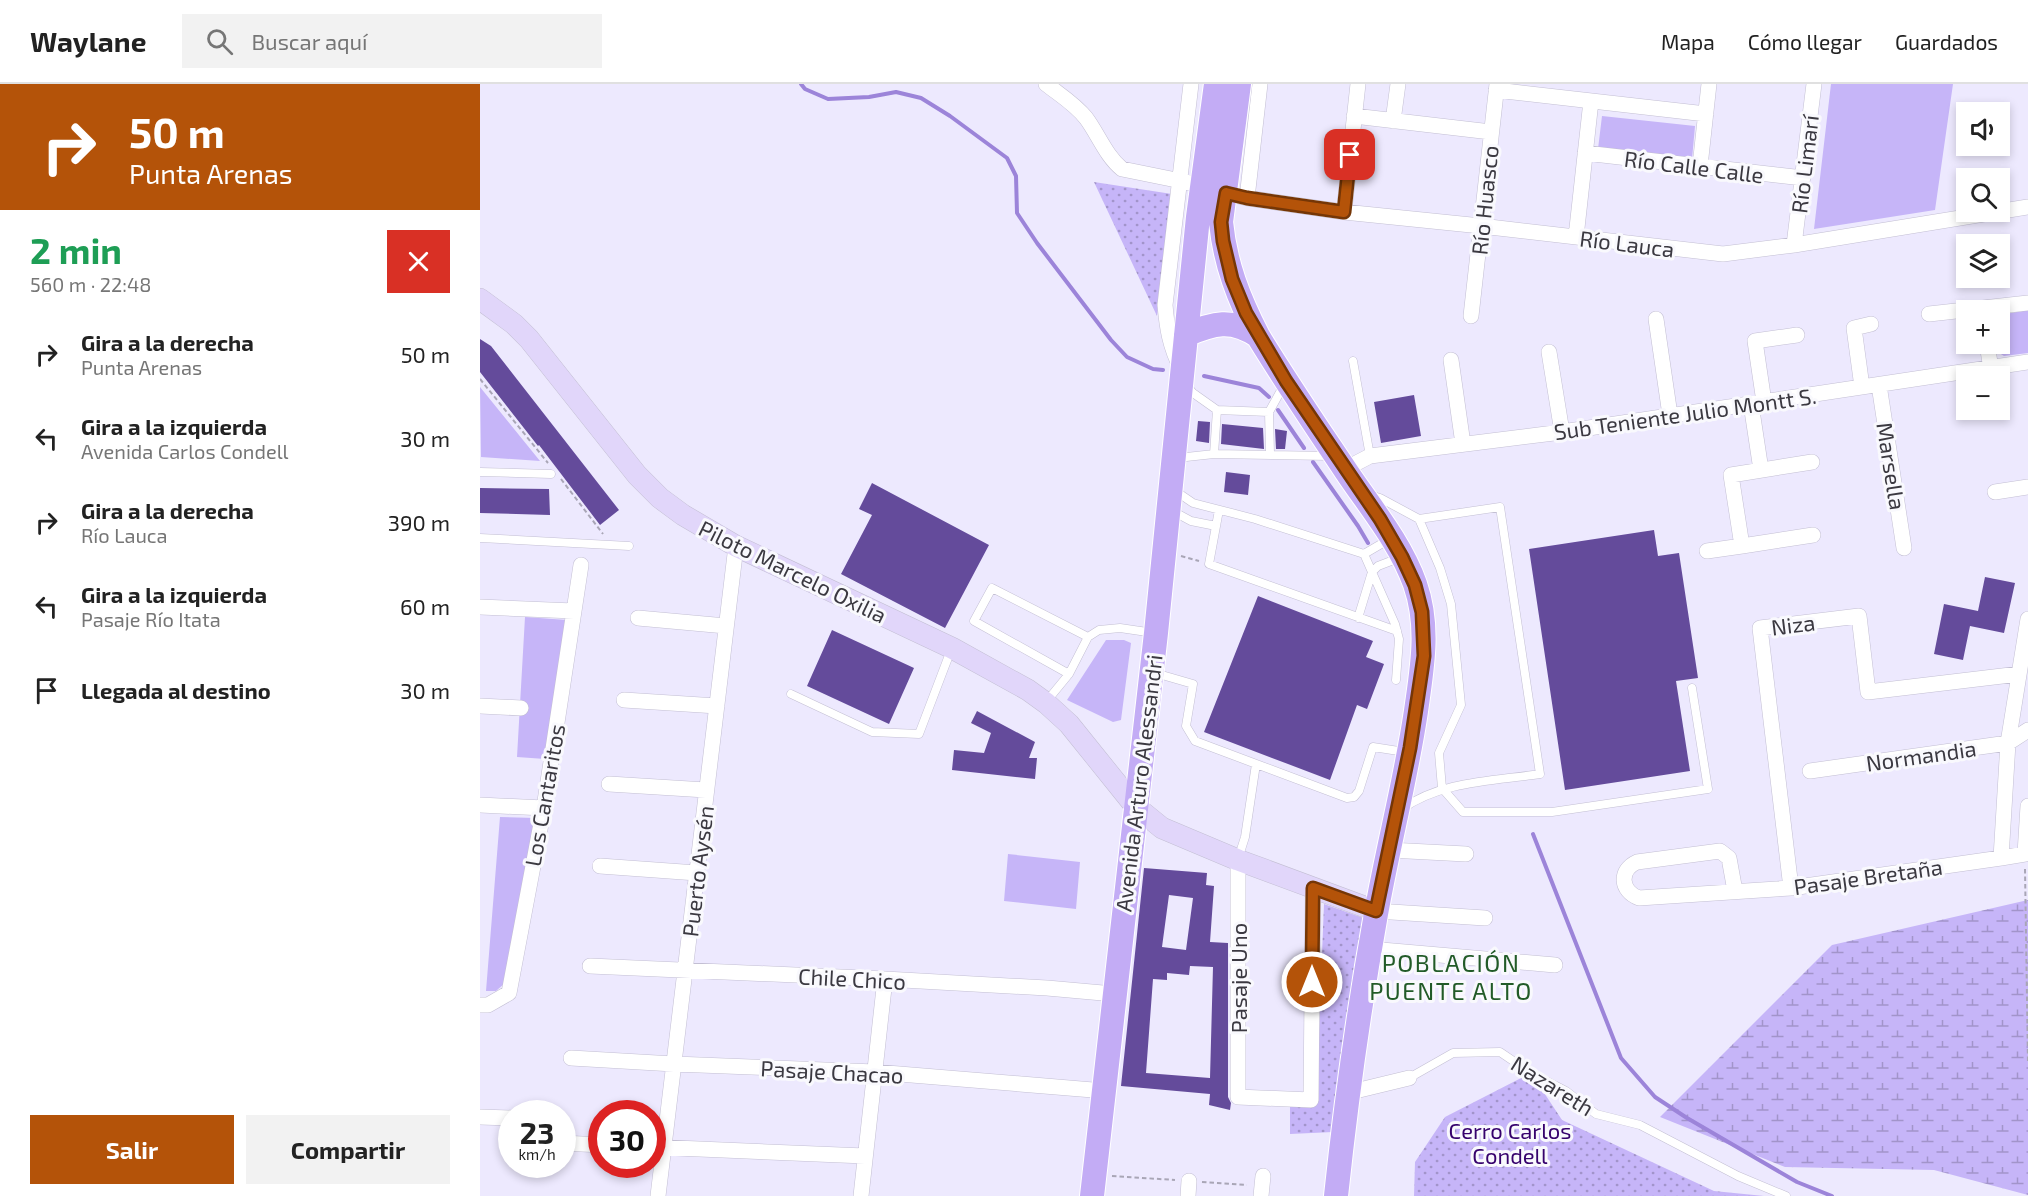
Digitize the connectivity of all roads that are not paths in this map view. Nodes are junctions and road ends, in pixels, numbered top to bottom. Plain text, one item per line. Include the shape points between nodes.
1 (1046, 84) edge
2 (1191, 84) edge
3 (1216, 84) edge
4 (1239, 84) edge
5 (1260, 84) edge
6 (1358, 84) edge
7 (1398, 84) edge
8 (1709, 84) edge
9 (1814, 84) edge
10 (1497, 87) edge
11 (1591, 101) junction
12 (1706, 114) junction
13 (1354, 116) junction
14 (1393, 121) junction
15 (1491, 132) junction
16 (1585, 153) junction
17 (1700, 166) junction
18 (1803, 178) junction
19 (1191, 184) junction
20 (1236, 196) junction
21 (2028, 207) edge
22 (1344, 212) junction
23 (1221, 222) junction
24 (1481, 226) junction
25 (1576, 237) junction
26 (1794, 245) junction
27 (480, 298) edge
28 (2028, 303) edge
29 (2010, 305) edge
30 (1956, 312) edge
31 (1929, 315) dead end
32 (1471, 316) dead end
33 (1656, 319) dead end
34 (1871, 324) dead end
35 (1186, 335) junction
36 (1797, 335) dead end
37 (1258, 336) junction
38 (1549, 352) dead end
39 (1451, 360) dead end
40 (1353, 361) dead end
41 (2028, 362) edge
42 (2007, 366) edge
43 (1181, 374) junction
44 (1956, 374) edge
45 (1286, 381) junction
46 (1879, 385) junction
47 (1862, 387) junction
48 (1757, 403) junction
49 (1217, 410) junction
50 (1269, 412) junction
51 (1670, 415) junction
52 (1562, 432) junction
53 (1463, 444) junction
54 (1214, 454) junction
55 (1270, 454) junction
56 (1370, 456) junction
57 (1173, 458) junction
58 (1812, 462) dead end
59 (1341, 463) junction
60 (1761, 470) junction
61 (480, 472) edge
62 (552, 472) road end
63 (1170, 487) junction
64 (2028, 487) edge
65 (1360, 492) junction
66 (1995, 492) dead end
67 (1219, 510) junction
68 (1168, 513) junction
69 (1419, 519) junction
70 (1216, 526) junction
71 (1813, 535) dead end
72 (480, 538) edge
73 (629, 546) dead end
74 (736, 546) junction
75 (1742, 546) junction
76 (1397, 547) junction
77 (1904, 548) dead end
78 (1707, 551) dead end
79 (1364, 554) junction
80 (581, 565) dead end
81 (1372, 572) junction
82 (480, 607) edge
83 (574, 611) junction
84 (638, 618) dead end
85 (1358, 618) junction
86 (2028, 619) edge
87 (726, 626) junction
88 (1397, 631) junction
89 (1156, 633) junction
90 (1088, 637) junction
91 (952, 648) junction
92 (1151, 672) junction
93 (1069, 674) junction
94 (2019, 674) junction
95 (1396, 680) dead end
96 (1692, 688) dead end
97 (791, 694) dead end
98 (624, 700) dead end
99 (1046, 703) junction
100 (480, 706) edge
101 (717, 706) junction
102 (521, 708) dead end
103 (2028, 730) edge
104 (2008, 743) junction
105 (1409, 753) junction
106 (1257, 764) junction
107 (1810, 771) dead end
108 (609, 784) dead end
109 (1442, 788) junction
110 (706, 790) junction
111 (480, 805) edge
112 (1135, 806) junction
113 (2028, 806) edge
114 (543, 808) junction
115 (1396, 814) junction
116 (1389, 850) junction
117 (1466, 854) dead end
118 (2001, 858) junction
119 (1238, 860) junction
120 (600, 866) dead end
121 (696, 873) junction
122 (1313, 888) junction
123 (1791, 888) junction
124 (1735, 891) junction
125 (1376, 911) junction
126 (1485, 918) dead end
127 (1370, 949) junction
128 (590, 966) dead end
129 (1555, 966) dead end
130 (685, 970) junction
131 (885, 979) junction
132 (1114, 994) junction
133 (480, 1005) edge
134 (571, 1058) dead end
135 (674, 1064) junction
136 (874, 1072) junction
137 (1409, 1078) joint
138 (1093, 1090) dead end
139 (1347, 1093) junction
140 (666, 1106) edge
141 (480, 1117) edge
142 (498, 1118) edge
143 (666, 1148) edge
144 (865, 1156) junction
145 (1263, 1176) dead end
146 (658, 1178) edge
147 (658, 1196) edge
148 (861, 1196) edge
149 (1092, 1196) edge
150 (1261, 1196) edge
151 (1336, 1196) edge
152 (1786, 1196) edge

1 - 19 street via 1076,106 1122,169
2 - 19 street, Avenida Arturo Alessandri
3 - 19 main road, Avenida Arturo Alessandri
4 - 20 main road
5 - 20 street
6 - 13 street
7 - 14 street
8 - 12 street
9 - 18 street, Río Limarí
10 - 11 street
10 - 15 street, Río Huasco
11 - 12 street
11 - 16 street
12 - 17 street
13 - 14 street
13 - 22 street
14 - 15 street
15 - 24 street, Río Huasco
16 - 17 street, Río Calle Calle
16 - 25 street
17 - 18 street, Río Calle Calle
18 - 26 street, Río Limarí
19 - 23 main road
19 - 35 main road, Avenida Arturo Alessandri
19 - 43 street, Avenida Arturo Alessandri via 1165,305 1168,334
20 - 22 street, Río Lauca
20 - 23 main road
21 - 26 street, Río Lauca
22 - 24 street, Río Lauca
23 - 37 main road via 1232,279
24 - 25 street, Río Lauca
24 - 32 street, Río Huasco
25 - 26 street, Río Lauca via 1723,254
27 - 74 street, Piloto Marcelo Oxilia via 528,339 648,487 677,511
28 - 29 street
30 - 31 street
33 - 51 street
34 - 47 street via 1854,328
35 - 37 main road via 1222,324 1242,327
35 - 43 main road, Avenida Arturo Alessandri
36 - 48 street via 1755,340
37 - 45 main road
38 - 52 street
39 - 53 street
40 - 56 lane
41 - 42 street, Sub Teniente Julio Montt S.
43 - 49 lane via 1193,393
43 - 57 main road, Avenida Arturo Alessandri
44 - 46 street, Sub Teniente Julio Montt S.
45 - 50 lane
45 - 59 main road
46 - 47 street, Sub Teniente Julio Montt S.
46 - 77 street, Marsella
47 - 48 street, Sub Teniente Julio Montt S.
48 - 51 street, Sub Teniente Julio Montt S.
48 - 60 street
49 - 50 lane
49 - 54 lane
50 - 55 lane
51 - 52 street, Sub Teniente Julio Montt S.
52 - 53 street, Sub Teniente Julio Montt S.
53 - 56 street, Sub Teniente Julio Montt S.
54 - 55 lane
54 - 57 lane
55 - 59 lane
56 - 59 street, Sub Teniente Julio Montt S.
57 - 63 main road, Avenida Arturo Alessandri
58 - 60 street
59 - 65 main road
60 - 75 street via 1731,474
61 - 62 lane
63 - 67 lane via 1193,503
63 - 68 main road, Avenida Arturo Alessandri
64 - 66 street
65 - 69 lane
65 - 76 main road
67 - 70 lane
67 - 79 lane
68 - 70 lane
68 - 89 main road, Avenida Arturo Alessandri
69 - 109 lane via 1451,604 1461,705 1439,753
69 - 109 lane via 1500,507 1540,774
70 - 85 lane via 1209,564
71 - 75 street
72 - 73 lane
74 - 87 street, Puerto Aysén
74 - 91 street, Piloto Marcelo Oxilia
75 - 78 street
76 - 79 lane
76 - 81 lane
76 - 105 main road via 1415,585 1424,632
79 - 81 lane
80 - 83 street, Los Cantaritos
81 - 85 lane
81 - 88 lane
82 - 83 street
83 - 114 street, Los Cantaritos
84 - 87 street
85 - 88 lane
86 - 94 street
87 - 101 street, Puerto Aysén
88 - 95 lane
89 - 90 lane via 1120,628 1099,630
89 - 92 main road, Avenida Arturo Alessandri
90 - 93 lane
90 - 93 lane via 992,588 974,621
91 - 97 lane via 919,734 872,732
91 - 99 street, Piloto Marcelo Oxilia
92 - 106 lane via 1193,684 1186,726 1195,741
92 - 112 main road, Avenida Arturo Alessandri
93 - 99 lane
94 - 104 street
94 - 123 street, Niza via 1868,692 1859,616 1760,628
96 - 109 lane via 1708,789 1552,812 1463,813
98 - 101 street
99 - 112 street, Piloto Marcelo Oxilia via 1083,740
100 - 102 street
101 - 110 street, Puerto Aysén
103 - 104 street, Normandia
104 - 107 street, Normandia
104 - 118 street
105 - 106 lane via 1373,747 1354,798
105 - 115 main road
106 - 119 lane
108 - 110 street
109 - 115 lane
110 - 121 street, Puerto Aysén
111 - 114 street
112 - 119 street, Piloto Marcelo Oxilia via 1172,834
112 - 132 main road, Avenida Arturo Alessandri
113 - 118 street, Pasaje Bretaña via 2025,854
114 - 133 street, Los Cantaritos via 509,993 488,1005
115 - 116 main road
116 - 117 street
116 - 125 main road
118 - 123 street, Pasaje Bretaña
119 - 122 street, Piloto Marcelo Oxilia
119 - 122 street, Pasaje Uno via 1238,1097 1311,1100
120 - 121 street
121 - 130 street, Puerto Aysén
122 - 125 street, Piloto Marcelo Oxilia
123 - 124 street, Pasaje Bretaña
124 - 124 street, Pasaje Bretaña via 1639,898 1629,893 1624,880 1626,870 1637,862 1720,851 1729,858
125 - 126 street
125 - 127 main road
127 - 129 street
127 - 139 main road
128 - 130 street, Chile Chico
130 - 131 street, Chile Chico
130 - 135 street, Puerto Aysén
131 - 132 street, Chile Chico
131 - 136 street
132 - 149 main road, Avenida Arturo Alessandri
134 - 135 street, Pasaje Chacao
135 - 136 street, Pasaje Chacao
135 - 140 street, Puerto Aysén
136 - 138 street, Pasaje Chacao
136 - 144 street
137 - 139 street, Nazareth
137 - 152 lane, Nazareth via 1453,1053 1500,1052 1566,1091 1596,1114 1640,1125 1738,1176
139 - 151 main road
141 - 142 street
143 - 144 street
144 - 148 street
145 - 150 street
146 - 147 street, Puerto Aysén

